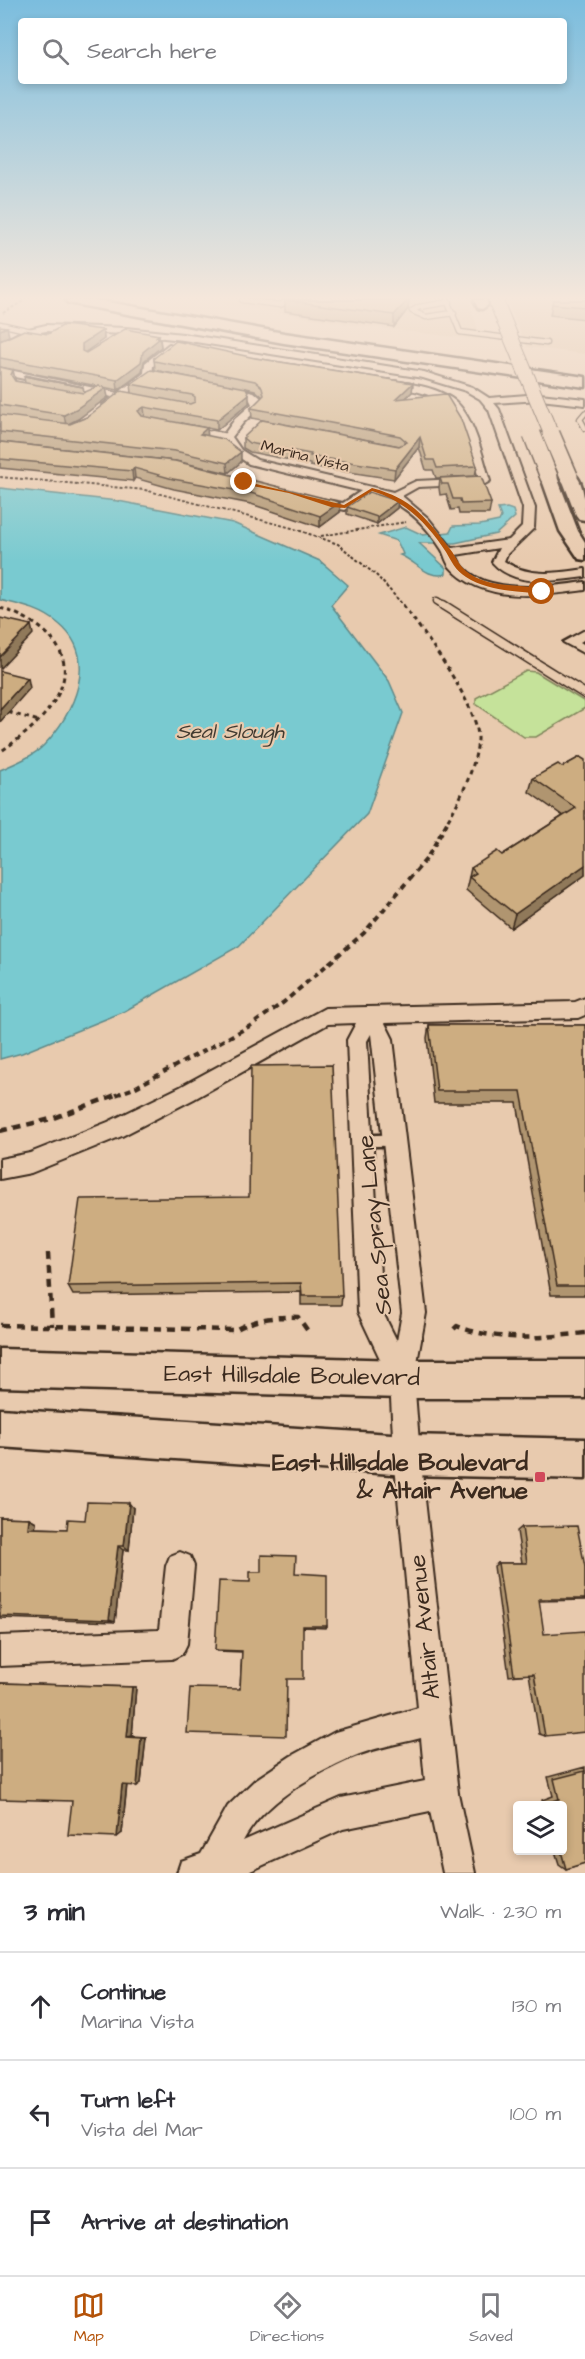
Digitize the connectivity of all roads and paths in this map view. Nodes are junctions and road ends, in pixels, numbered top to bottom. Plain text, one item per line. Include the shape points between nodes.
1 (74, 387) edge
2 (136, 387) edge
3 (216, 387) edge
4 (411, 387) edge
5 (464, 387) edge
6 (514, 387) edge
7 (529, 387) edge
8 (565, 387) edge
9 (100, 391) junction
10 (585, 391) edge
11 (124, 396) junction
12 (90, 398) edge
13 (488, 401) junction
14 (585, 402) edge
15 (101, 410) edge
16 (585, 413) edge
17 (585, 428) edge
18 (185, 429) edge
19 (227, 437) junction
20 (0, 477) edge
21 (372, 489) junction
22 (300, 495) edge
23 (394, 496) junction
24 (585, 514) edge
25 (416, 519) dead end
26 (320, 536) junction
27 (510, 543) junction
28 (447, 549) junction
29 (585, 555) edge
30 (585, 573) edge
31 (557, 577) junction
32 (585, 586) edge
33 (437, 601) dead end
34 (0, 608) edge
35 (20, 612) junction
36 (13, 619) edge
37 (585, 634) edge
38 (585, 650) edge
39 (585, 694) edge
40 (0, 710) edge
41 (40, 721) junction
42 (0, 752) edge
43 (585, 1006) edge
44 (372, 1014) junction
45 (0, 1131) edge
46 (393, 1140) junction
47 (362, 1141) junction
48 (0, 1168) edge
49 (48, 1253) dead end
50 (0, 1325) edge
51 (52, 1326) junction
52 (454, 1329) dead end
53 (585, 1333) edge
54 (310, 1334) dead end
55 (0, 1368) edge
56 (402, 1379) junction
57 (585, 1379) edge
58 (0, 1428) edge
59 (407, 1455) junction
60 (585, 1459) edge
61 (180, 1566) dead end
62 (0, 1651) edge
63 (435, 1719) junction
64 (442, 1792) junction
65 (203, 1870) edge
66 (459, 1873) edge

1 - 9 street
2 - 11 street
3 - 19 street, Marina Vista via 256,398 257,405 249,418
4 - 23 street via 430,391 455,405 475,447 485,481 416,484
5 - 13 street
6 - 29 main road, bridge via 568,531
7 - 24 main road, bridge
8 - 10 highway
9 - 11 street
9 - 12 lane
11 - 15 street
13 - 14 street via 540,397
13 - 27 street via 530,508 528,528
16 - 17 lane via 580,419
18 - 19 lane
19 - 21 street, Marina Vista via 232,448 253,462
20 - 26 path via 145,490
21 - 22 street via 345,507
21 - 23 street, Marina Vista
23 - 28 street, Marina Vista via 412,507
25 - 26 path
26 - 45 path via 345,548 399,600 435,648 473,715 478,739 471,770 447,826 428,858 364,933 250,1026 134,1088 51,1119
27 - 28 street
27 - 31 street via 498,562 510,572 531,578
28 - 31 street, Marina Vista via 496,577 542,582
28 - 32 street, Marina Vista via 453,563 490,586 542,592
30 - 31 street
33 - 39 lane
34 - 35 path
35 - 36 path
35 - 41 path via 48,632 63,654 63,679 56,699
37 - 38 street via 570,642
40 - 41 path
41 - 42 path
43 - 44 street via 578,1010
44 - 46 street, Sea Spray Lane via 383,1039
44 - 47 street, Sea Spray Lane via 357,1040
44 - 48 street via 325,1016 115,1129 31,1163
46 - 47 lane
46 - 56 street, Sea Spray Lane via 414,1313
47 - 56 street, Sea Spray Lane via 370,1312
49 - 51 path
50 - 51 path
51 - 54 path via 235,1330 252,1320 290,1316 298,1317
52 - 53 path via 457,1326 491,1335
55 - 56 main road, East Hillsdale Boulevard
56 - 57 main road, East Hillsdale Boulevard
56 - 59 street, Altair Avenue
58 - 59 main road
59 - 60 main road
59 - 63 street, Altair Avenue
61 - 62 street via 172,1644
63 - 64 street, Altair Avenue
63 - 65 street via 346,1743 302,1767 266,1791 239,1817
64 - 65 street via 341,1814 252,1855
64 - 66 street, Altair Avenue

